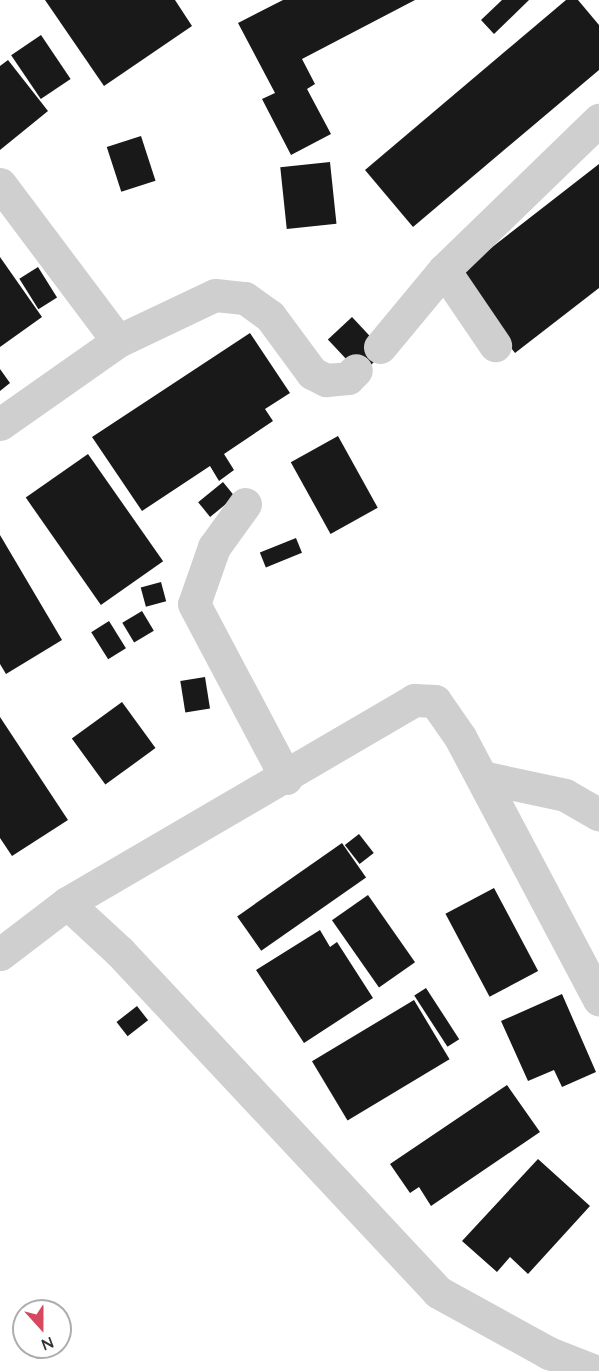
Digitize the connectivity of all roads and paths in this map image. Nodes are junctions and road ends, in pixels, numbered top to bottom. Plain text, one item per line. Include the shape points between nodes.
1 (599, 120) edge
2 (0, 184) edge
3 (444, 270) junction
4 (118, 341) junction
5 (495, 345) dead end
6 (380, 347) dead end
7 (356, 370) dead end
8 (0, 424) edge
9 (245, 504) dead end
10 (482, 777) junction
11 (286, 778) junction
12 (599, 815) edge
13 (67, 903) junction
14 (0, 954) edge
15 (599, 1000) edge
16 (595, 1371) edge

1 - 3 street
2 - 4 street
3 - 5 street
3 - 6 street
4 - 7 street via 215,295 244,298 270,316 312,372 326,380 348,378
4 - 8 street
9 - 11 street via 214,547 194,604
10 - 11 street via 435,701 414,700
10 - 12 street via 565,795
10 - 15 street
11 - 13 street
13 - 14 street
13 - 16 street via 120,952 438,1292 549,1353

